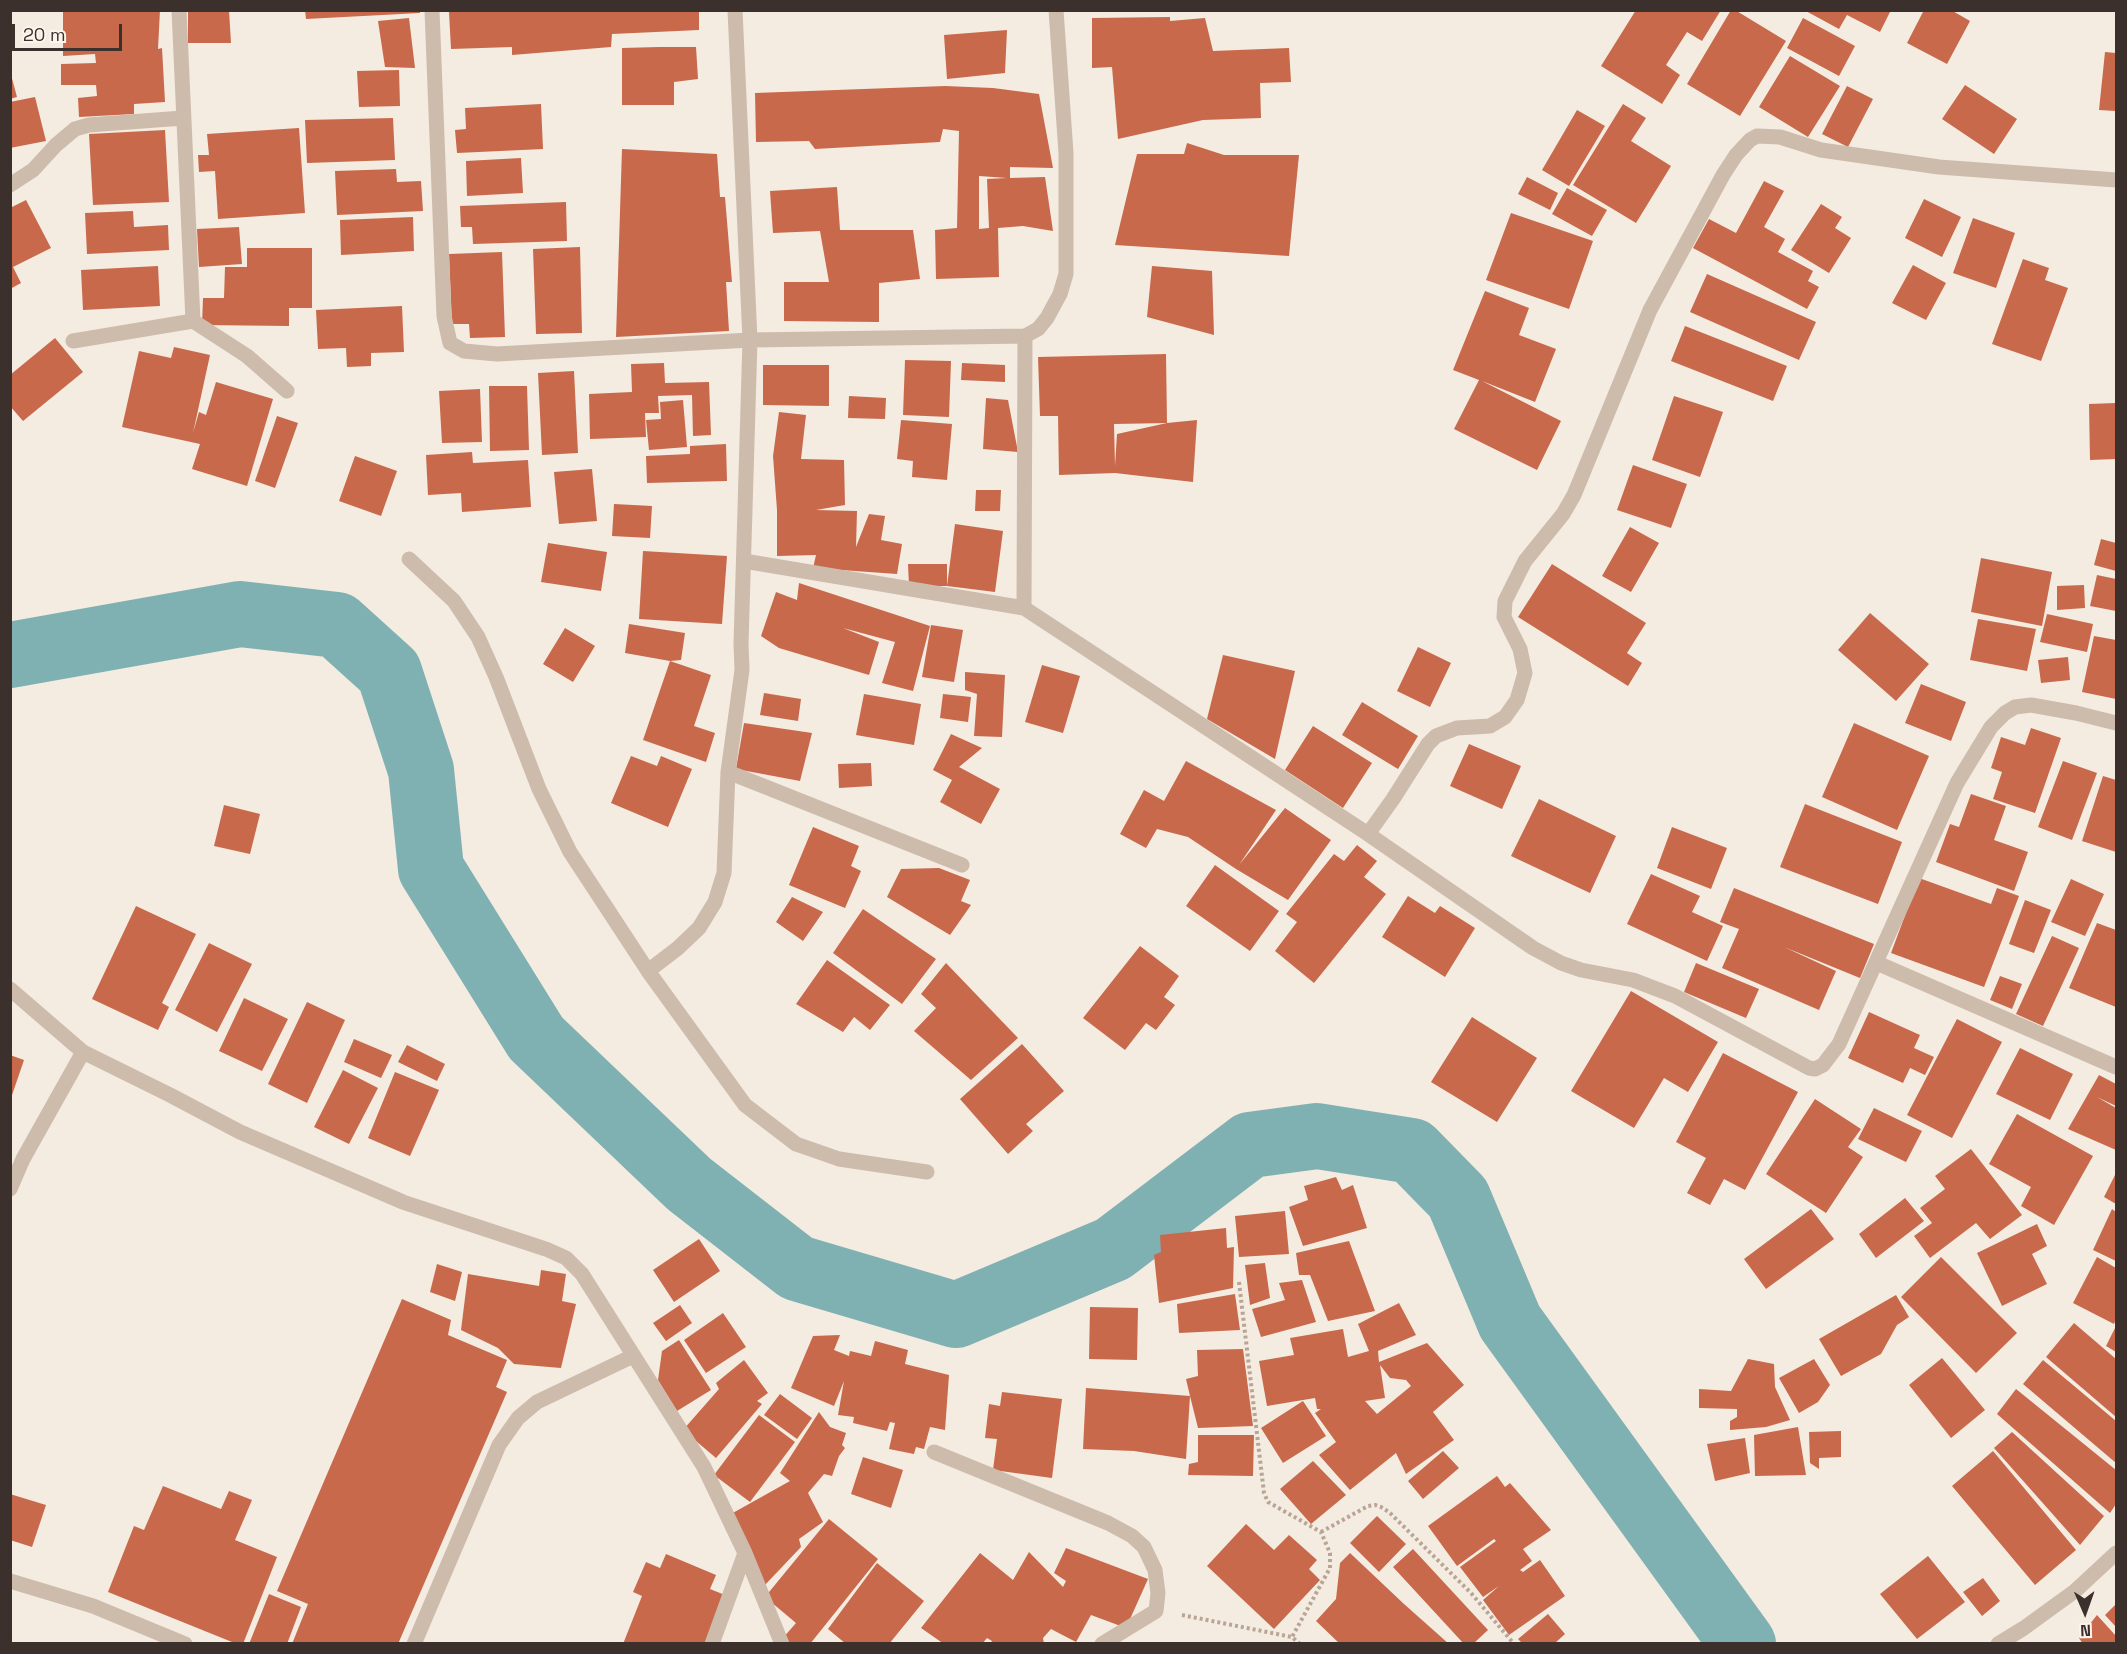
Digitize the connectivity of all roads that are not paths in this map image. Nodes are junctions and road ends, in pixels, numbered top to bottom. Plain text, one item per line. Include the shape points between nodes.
1 (179, 10) edge
2 (432, 10) edge
3 (735, 10) edge
4 (1056, 10) edge
5 (183, 118) junction
6 (2116, 180) edge
7 (10, 185) edge
8 (192, 321) junction
9 (1025, 336) junction
10 (750, 340) junction
11 (74, 341) dead end
12 (287, 391) dead end
13 (409, 559) dead end
14 (744, 561) junction
15 (1024, 608) junction
16 (2116, 723) edge
17 (728, 772) junction
18 (1368, 834) junction
19 (962, 865) dead end
20 (1877, 963) junction
21 (648, 971) junction
22 (10, 989) edge
23 (83, 1052) junction
24 (2116, 1067) edge
25 (927, 1172) dead end
26 (10, 1189) edge
27 (633, 1356) junction
28 (934, 1452) dead end
29 (745, 1553) junction
30 (2116, 1553) edge
31 (10, 1581) edge
32 (185, 1644) edge
33 (414, 1644) edge
34 (712, 1644) edge
35 (782, 1644) edge
36 (1102, 1644) edge
37 (1998, 1644) edge

1 - 5 street
2 - 10 street via 444,316 450,343 464,351 497,354
3 - 10 street
4 - 9 street via 1066,153 1066,274 1047,318
5 - 7 street via 75,129 33,170
5 - 8 street
6 - 18 street via 1939,166 1821,150 1780,137 1757,136 1750,140 1723,175 1650,310 1574,495 1525,561 1505,601 1504,617 1520,649 1525,673 1517,700 1505,717 1490,726 1457,728 1436,736
8 - 11 street
8 - 12 street via 247,356
9 - 10 street
9 - 15 street
10 - 14 street
13 - 21 street via 454,601 478,637 539,789 570,852
14 - 15 street
14 - 17 street via 742,670
15 - 18 street
16 - 20 street via 2031,705 2015,707 1998,719 1957,783
17 - 19 street
17 - 21 street via 724,873 715,902 699,927
18 - 20 street via 1533,948 1561,963 1633,980 1675,996 1809,1068 1820,1068 1829,1060
20 - 24 street
21 - 25 street via 745,1106 796,1144 839,1159
22 - 23 street
23 - 26 street
23 - 27 street via 240,1132 403,1202 566,1258 582,1274
27 - 29 street via 704,1467
27 - 33 street via 537,1402 518,1418 499,1445
28 - 36 street via 1108,1522 1144,1547 1155,1570 1156,1611
29 - 34 street
29 - 35 street
30 - 37 street via 2075,1591
31 - 32 street via 93,1606

